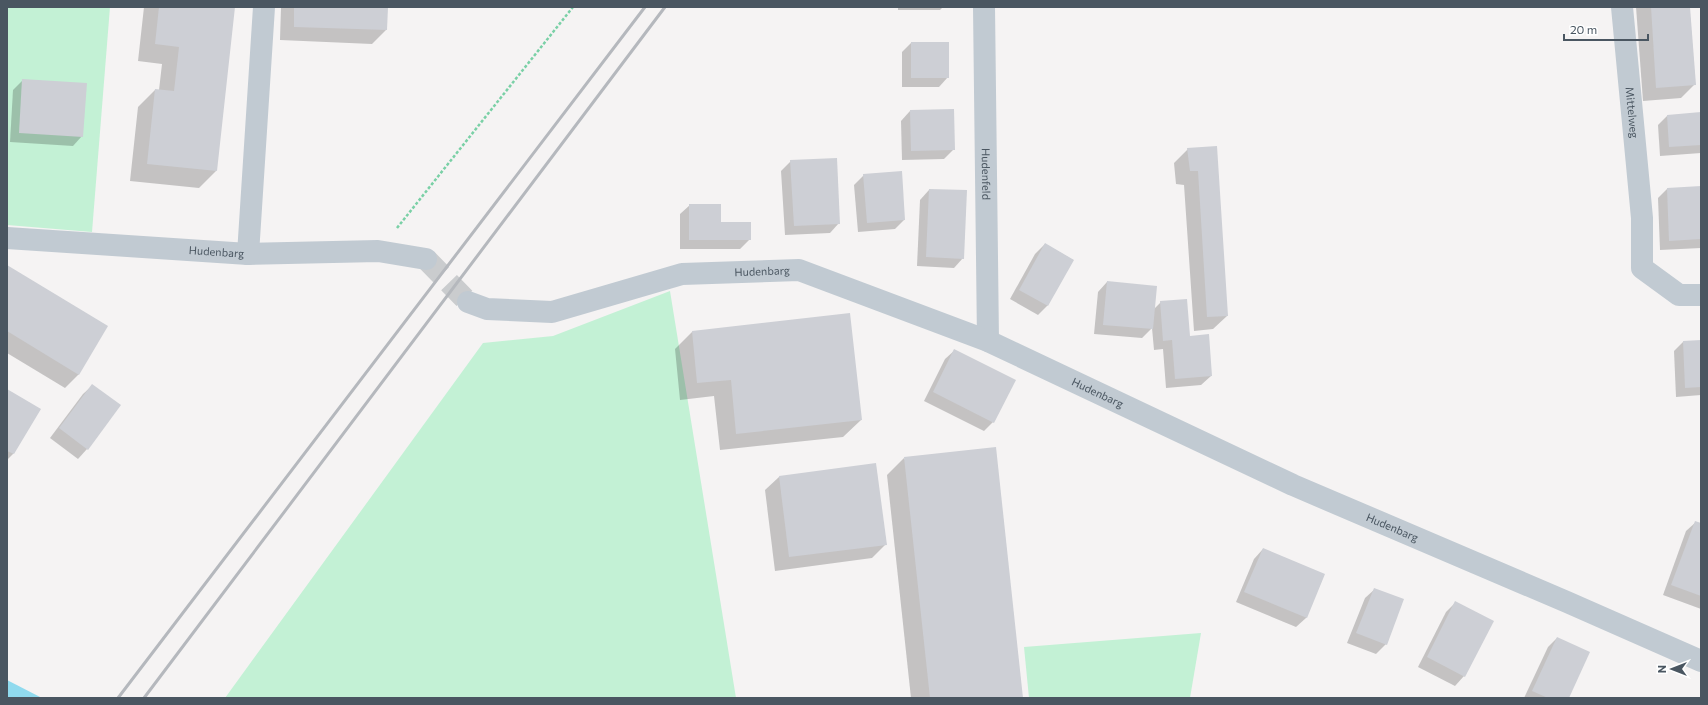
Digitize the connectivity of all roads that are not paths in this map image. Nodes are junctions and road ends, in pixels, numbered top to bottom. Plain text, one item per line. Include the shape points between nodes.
1 (264, 7) edge
2 (984, 7) edge
3 (1622, 7) edge
4 (7, 238) edge
5 (248, 254) junction
6 (426, 259) tunnel mouth
7 (1701, 295) edge
8 (468, 302) tunnel mouth
9 (988, 342) junction
10 (1701, 661) edge

1 - 5 street
2 - 9 street, Hudenfeld
3 - 7 street, Mittelweg via 1642,218 1642,268 1679,295
4 - 5 street, Hudenbarg
5 - 6 street, Hudenbarg via 378,252
8 - 9 street, Hudenbarg via 487,309 552,312 682,274 799,270
9 - 10 street, Hudenbarg via 1293,485

